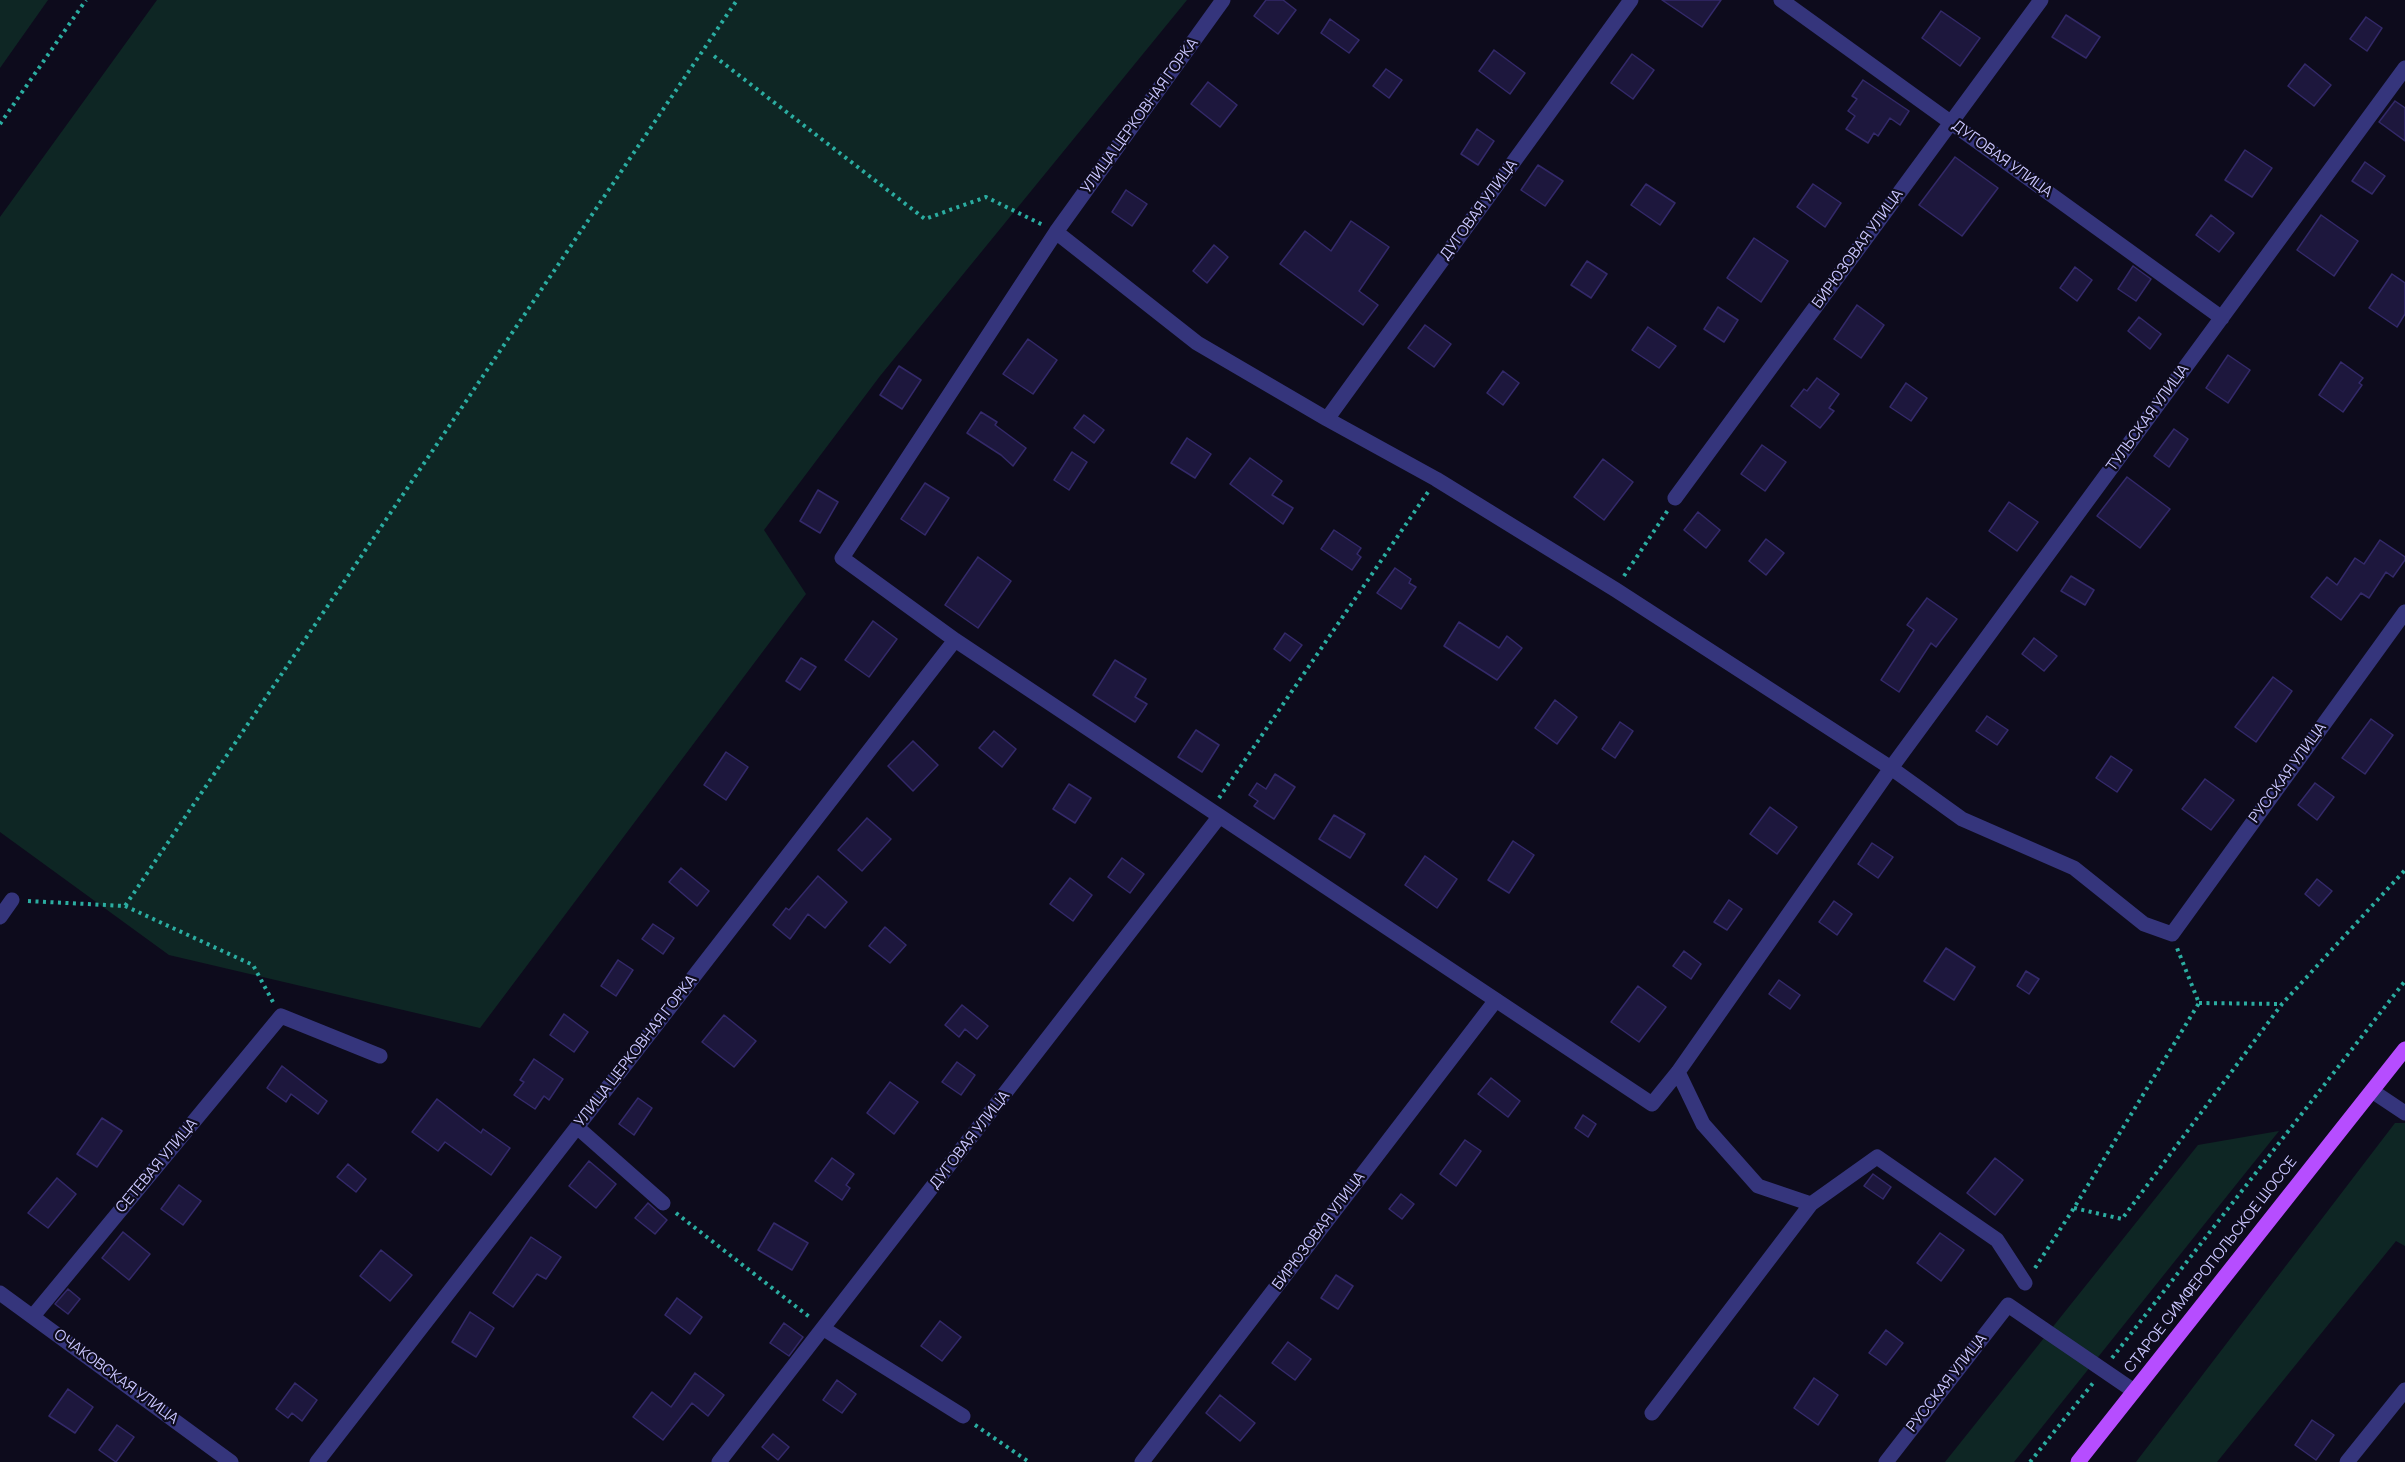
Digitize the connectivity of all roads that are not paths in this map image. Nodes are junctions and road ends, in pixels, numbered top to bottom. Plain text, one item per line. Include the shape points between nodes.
1 (1224, 0) edge
2 (1631, 0) edge
3 (1781, 0) edge
4 (2041, 0) edge
5 (2405, 68) edge
6 (1952, 122) junction
7 (1056, 232) junction
8 (2222, 318) junction
9 (1327, 419) junction
10 (1675, 498) road end
11 (2405, 612) edge
12 (955, 640) junction
13 (1891, 768) junction
14 (1215, 814) junction
15 (12, 900) road end
16 (0, 917) edge
17 (1496, 1000) junction
18 (2405, 1049) edge
19 (380, 1056) dead end
20 (1678, 1072) junction
21 (2372, 1090) junction
22 (2405, 1113) edge
23 (577, 1127) junction
24 (663, 1203) road end
25 (1811, 1204) junction
26 (2025, 1283) road end
27 (0, 1293) edge
28 (33, 1316) junction
29 (824, 1329) junction
30 (2405, 1390) edge
31 (2134, 1391) junction
32 (1652, 1413) dead end
33 (963, 1416) road end
34 (231, 1462) edge
35 (317, 1462) edge
36 (719, 1462) edge
37 (1142, 1462) edge
38 (1886, 1462) edge
39 (2078, 1462) edge
40 (2347, 1462) edge

1 - 7 street, УЛИЦА ЦЕРКОВНАЯ ГОРКА
2 - 9 street, ДУГОВАЯ УЛИЦА
3 - 6 street, ДУГОВАЯ УЛИЦА
4 - 6 street, БИРЮЗОВАЯ УЛИЦА
5 - 8 street, ТУЛЬСКАЯ УЛИЦА
6 - 8 street, ДУГОВАЯ УЛИЦА
6 - 10 street, БИРЮЗОВАЯ УЛИЦА
7 - 9 street via 1197,343
7 - 12 street, УЛИЦА ЦЕРКОВНАЯ ГОРКА via 842,558
8 - 13 street, ТУЛЬСКАЯ УЛИЦА
9 - 13 street via 1436,479 1616,590
11 - 13 street, РУССКАЯ УЛИЦА via 2172,934 2144,924 2074,868 1962,819
12 - 14 street
12 - 23 street, УЛИЦА ЦЕРКОВНАЯ ГОРКА
13 - 20 street, ТУЛЬСКАЯ УЛИЦА
14 - 17 street
14 - 29 street, ДУГОВАЯ УЛИЦА
15 - 16 street
17 - 20 street, ТУЛЬСКАЯ УЛИЦА via 1652,1104
17 - 37 street, БИРЮЗОВАЯ УЛИЦА
18 - 21 main road, СТАРОЕ СИМФЕРОПОЛЬСКОЕ ШОССЕ
19 - 28 street, СЕТЕВАЯ УЛИЦА via 281,1016
20 - 25 street via 1703,1124 1758,1186
21 - 22 street
21 - 31 main road, СТАРОЕ СИМФЕРОПОЛЬСКОЕ ШОССЕ
23 - 24 street
23 - 35 street, УЛИЦА ЦЕРКОВНАЯ ГОРКА
25 - 26 street via 1877,1157 1997,1240
25 - 32 street
27 - 28 street, ОЧАКОВСКАЯ УЛИЦА
28 - 34 street, ОЧАКОВСКАЯ УЛИЦА
29 - 33 street
29 - 36 street, ДУГОВАЯ УЛИЦА
30 - 40 street
31 - 38 street, РУССКАЯ УЛИЦА via 2008,1305
31 - 39 main road, СТАРОЕ СИМФЕРОПОЛЬСКОЕ ШОССЕ

